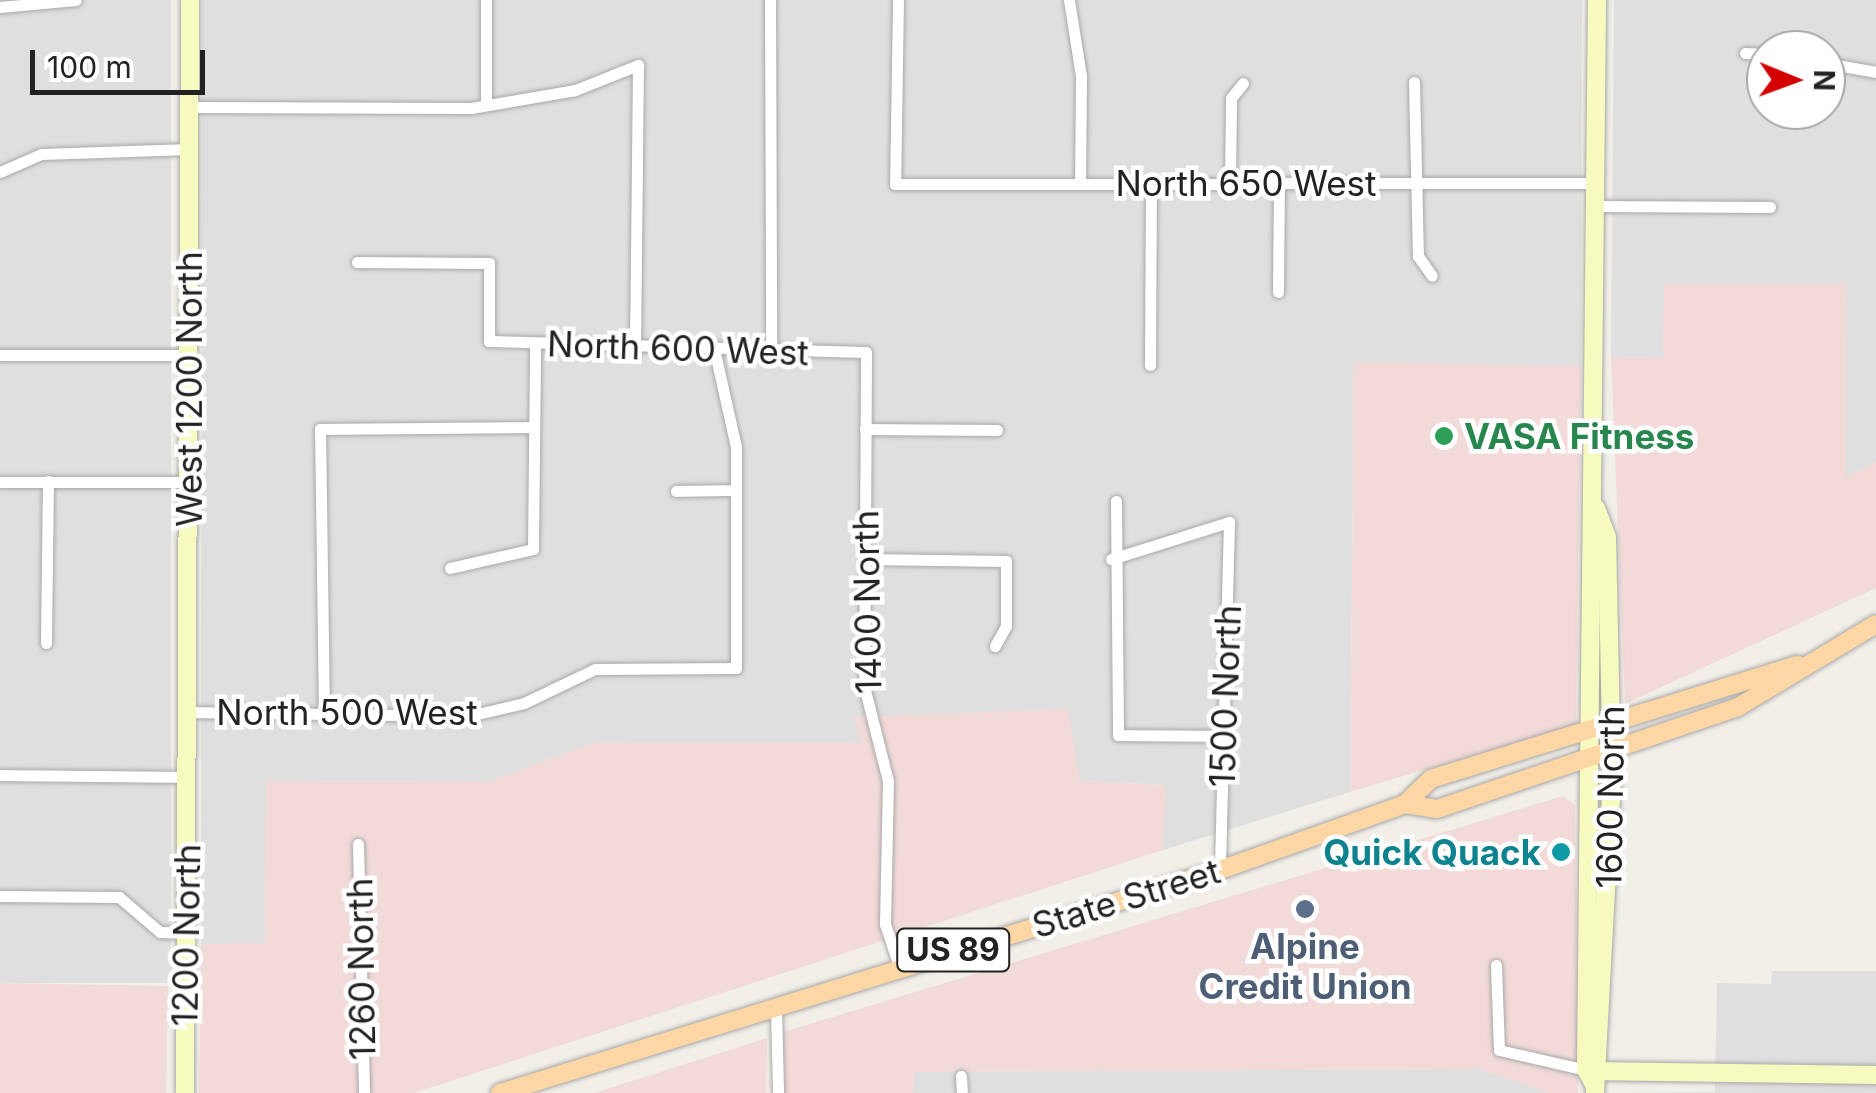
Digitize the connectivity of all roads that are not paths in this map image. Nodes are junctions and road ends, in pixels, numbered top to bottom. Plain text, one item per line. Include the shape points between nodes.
1 (76, 0) edge
2 (190, 0) edge
3 (486, 0) edge
4 (770, 0) edge
5 (898, 0) edge
6 (1068, 0) edge
7 (1597, 0) edge
8 (0, 7) edge
9 (1846, 66) edge
10 (1876, 72) edge
11 (1414, 82) dead end
12 (1243, 83) dead end
13 (486, 106) junction
14 (190, 107) junction
15 (190, 149) junction
16 (0, 172) edge
17 (1080, 182) junction
18 (1151, 182) junction
19 (1230, 182) junction
20 (1279, 182) junction
21 (1415, 184) junction
22 (1596, 184) junction
23 (1596, 206) junction
24 (1770, 207) dead end
25 (357, 262) dead end
26 (1432, 276) dead end
27 (1278, 292) dead end
28 (535, 344) junction
29 (635, 352) junction
30 (771, 352) junction
31 (866, 352) joint
32 (715, 353) junction
33 (0, 356) edge
34 (189, 356) junction
35 (1150, 365) dead end
36 (534, 428) junction
37 (865, 429) junction
38 (997, 430) dead end
39 (48, 481) junction
40 (0, 482) edge
41 (189, 482) junction
42 (735, 490) junction
43 (676, 491) dead end
44 (1116, 501) dead end
45 (1596, 507) junction
46 (866, 559) junction
47 (1111, 559) junction
48 (450, 568) dead end
49 (1876, 624) edge
50 (46, 643) dead end
51 (995, 646) dead end
52 (1798, 665) junction
53 (188, 712) junction
54 (324, 713) junction
55 (1611, 722) junction
56 (1590, 729) junction
57 (1227, 736) junction
58 (1611, 753) junction
59 (1589, 761) junction
60 (0, 775) edge
61 (188, 777) junction
62 (1406, 804) junction
63 (358, 844) dead end
64 (1220, 870) junction
65 (0, 896) edge
66 (184, 933) junction
67 (1496, 965) dead end
68 (899, 966) junction
69 (776, 1008) junction
70 (1876, 1074) edge
71 (961, 1076) dead end
72 (1595, 1080) edge
73 (184, 1093) edge
74 (364, 1093) edge
75 (500, 1093) edge
76 (778, 1093) edge
77 (962, 1093) edge

1 - 8 street
2 - 14 main road, West 1200 North
3 - 13 street
4 - 30 street
5 - 17 street, North 650 West via 895,184
6 - 17 street via 1081,76
7 - 22 main road, 1600 North
9 - 10 street
11 - 21 street
12 - 19 street via 1231,98
13 - 14 street
13 - 29 street via 575,90 638,64
14 - 15 main road, West 1200 North
15 - 16 street via 41,154
15 - 34 main road, West 1200 North
17 - 18 street, North 650 West
18 - 19 street, North 650 West
18 - 35 street
19 - 20 street, North 650 West
20 - 21 street, North 650 West
20 - 27 street
21 - 22 street, North 650 West
21 - 26 street via 1418,256
22 - 23 main road, 1600 North
23 - 24 street
23 - 45 main road, 1600 North
25 - 28 street, North 600 West via 490,263 490,341
28 - 29 street, North 600 West
28 - 36 street
29 - 32 street, North 600 West
30 - 31 street, North 600 West
30 - 32 street, North 600 West
31 - 37 street, 1400 North
32 - 42 street via 736,446
33 - 34 street
34 - 41 main road, West 1200 North
36 - 48 street via 533,549
36 - 54 street via 320,429
37 - 38 street
37 - 46 street, 1400 North
39 - 40 street
39 - 41 street
39 - 50 street
41 - 53 main road, West 1200 North
42 - 43 street
42 - 54 street, North 500 West via 736,668 595,669 488,714
44 - 47 street
45 - 55 main road, 1600 North via 1607,538
45 - 56 main road, 1600 North via 1588,535
46 - 51 street via 1006,560 1006,626
46 - 68 street, 1400 North via 864,686 888,781 885,924
47 - 57 street via 1118,734
47 - 57 street, 1500 North via 1229,522
49 - 52 main road, State Street / US 89
52 - 55 main road, State Street / US 89
52 - 58 main road, State Street / US 89 via 1738,707
53 - 54 street, North 500 West
53 - 61 main road, West 1200 North
55 - 56 main road, State Street / US 89
55 - 58 main road, 1600 North
56 - 59 main road, 1600 North
56 - 62 main road, State Street / US 89 via 1432,779
57 - 64 street, 1500 North
58 - 59 main road, State Street / US 89
58 - 72 main road, 1600 North
59 - 62 main road, State Street / US 89 via 1437,809
59 - 72 main road, 1600 North
60 - 61 street
61 - 66 main road, 1200 North
62 - 64 main road, State Street / US 89
63 - 74 street, 1260 North
64 - 68 main road, State Street / US 89
65 - 66 street via 119,897 160,932
66 - 73 main road, 1200 North
67 - 72 street via 1499,1050
68 - 69 main road, State Street / US 89
69 - 75 main road, State Street / US 89
69 - 76 street
70 - 72 main road
71 - 77 street

